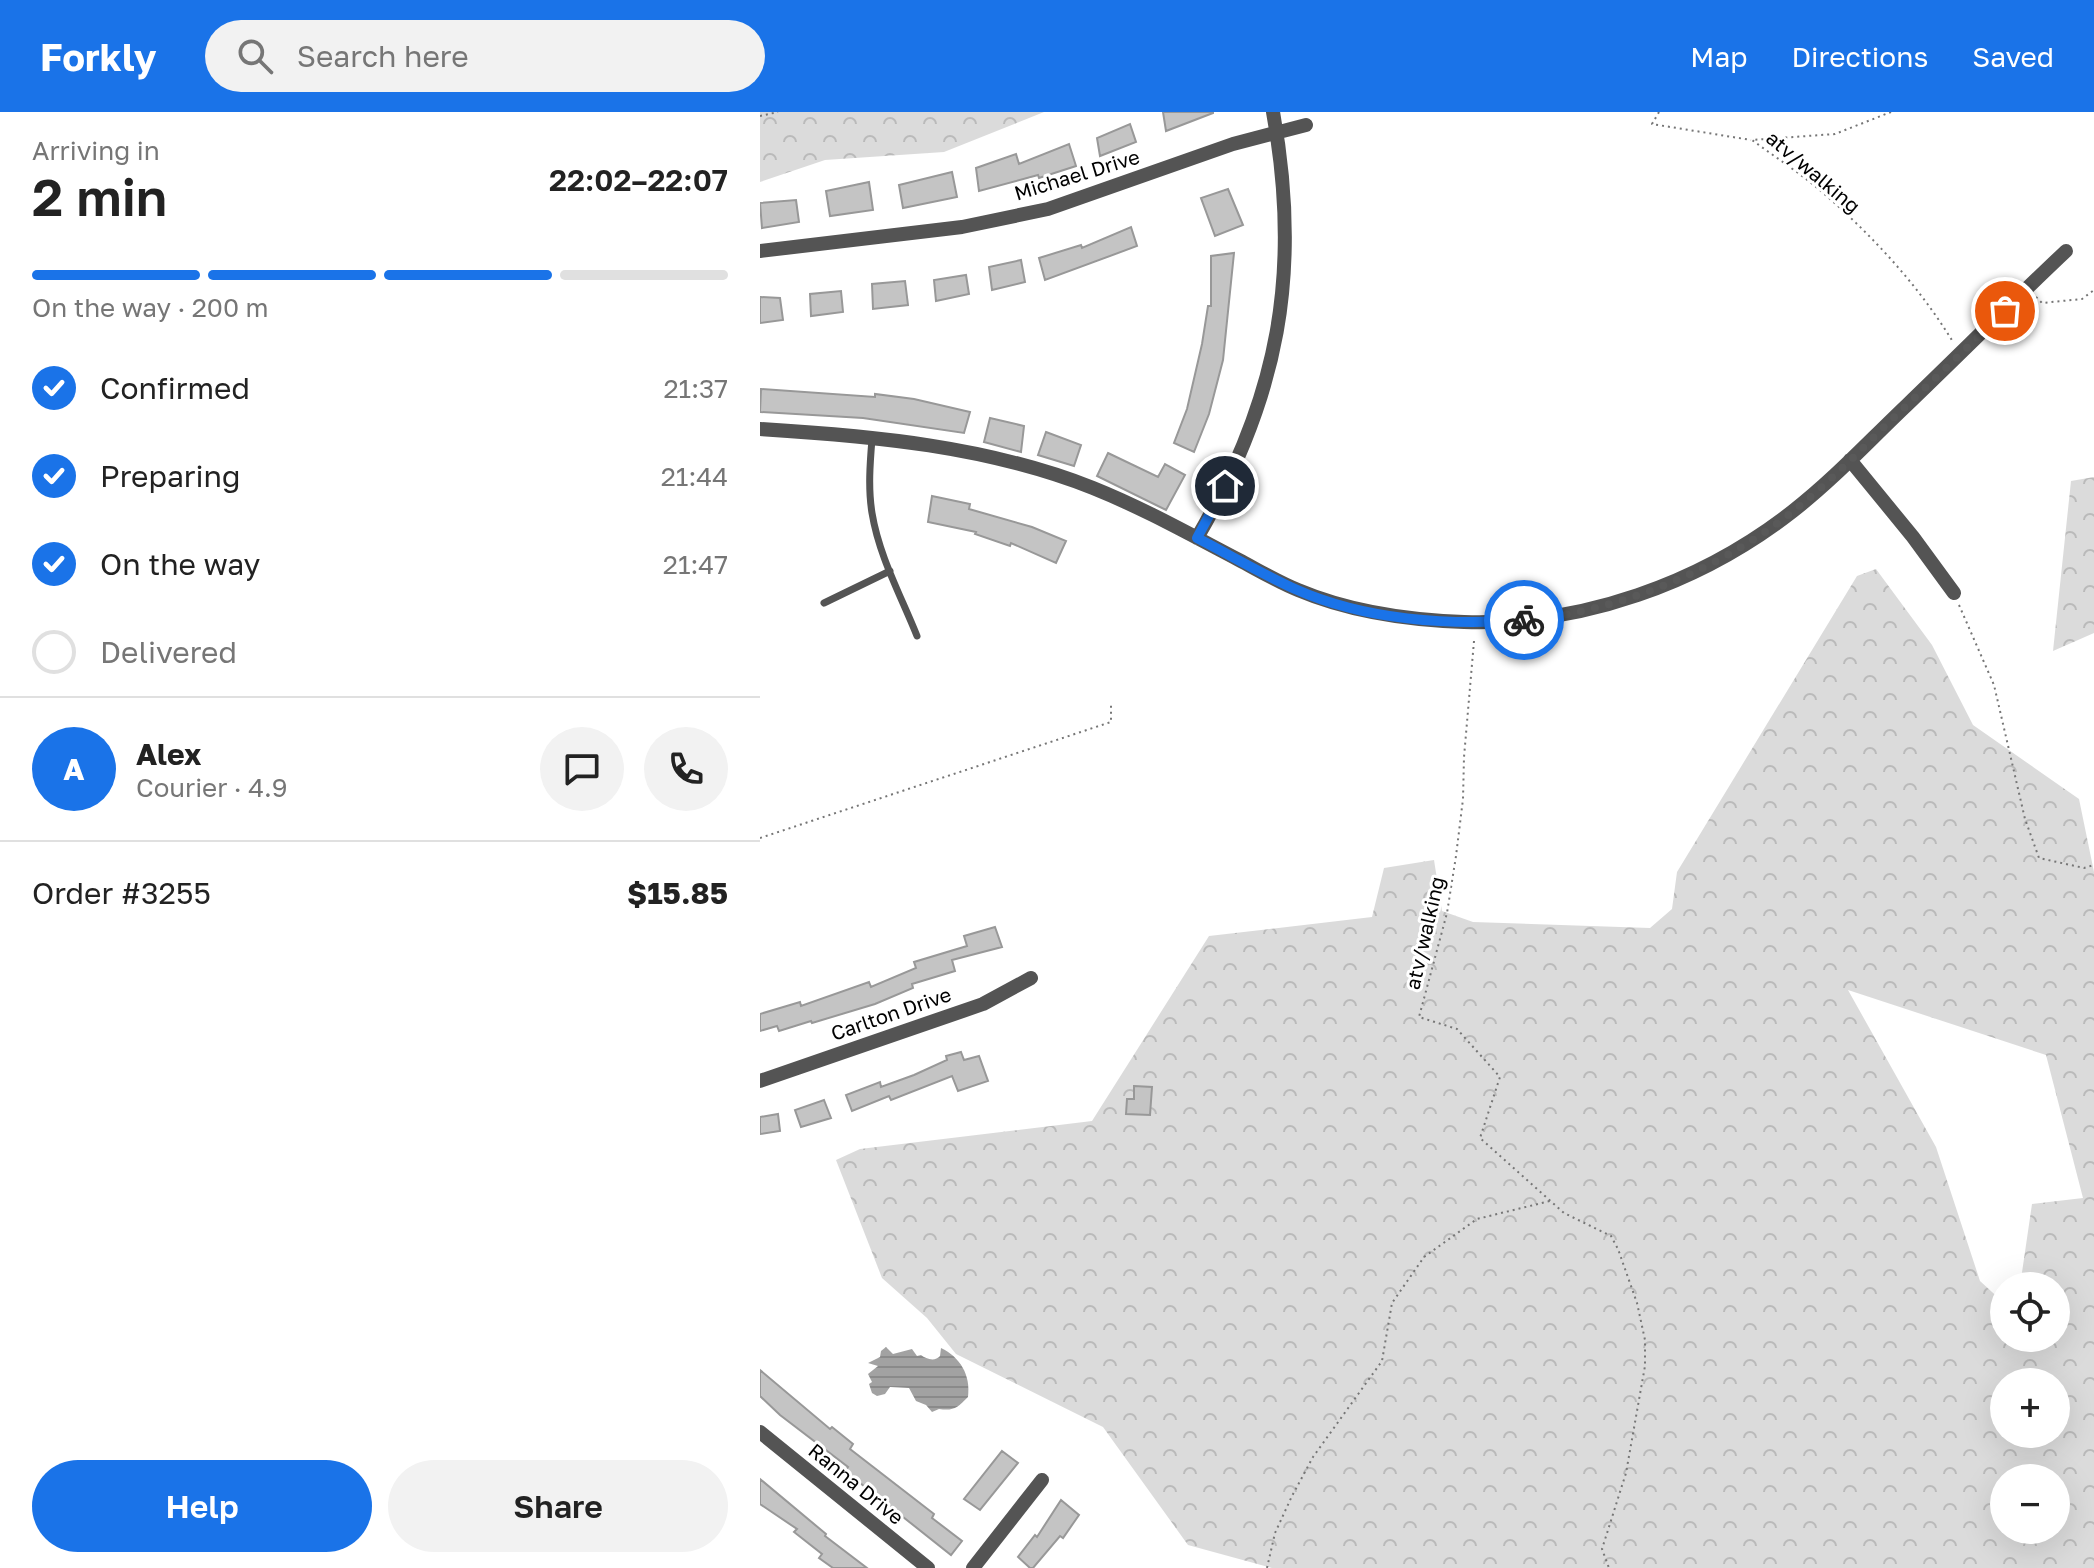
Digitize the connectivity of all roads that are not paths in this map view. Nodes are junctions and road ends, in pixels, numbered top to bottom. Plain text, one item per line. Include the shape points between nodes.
1 (1273, 112) edge
2 (1306, 125) dead end
3 (1277, 133) junction
4 (760, 251) edge
5 (2066, 251) dead end
6 (760, 429) edge
7 (872, 436) junction
8 (1850, 460) junction
9 (1197, 538) junction
10 (890, 571) junction
11 (1954, 593) road end
12 (824, 603) dead end
13 (917, 636) dead end
14 (1031, 978) dead end
15 (760, 1081) edge
16 (760, 1432) edge
17 (1042, 1480) dead end
18 (928, 1568) edge
19 (973, 1568) edge

1 - 3 street
2 - 3 street, Michael Drive
3 - 4 street, Michael Drive via 1048,209 962,227
3 - 9 street via 1286,236 1275,341 1249,431
5 - 8 street
6 - 7 street
7 - 9 street via 967,451 1036,470 1092,488
7 - 10 lane via 872,512
8 - 9 street via 1770,528 1702,567 1605,605 1529,620 1437,620 1334,603 1296,590
8 - 11 street
10 - 12 lane
10 - 13 lane
14 - 15 street, Carlton Drive via 983,1004
16 - 18 street, Ranna Drive
17 - 19 street

